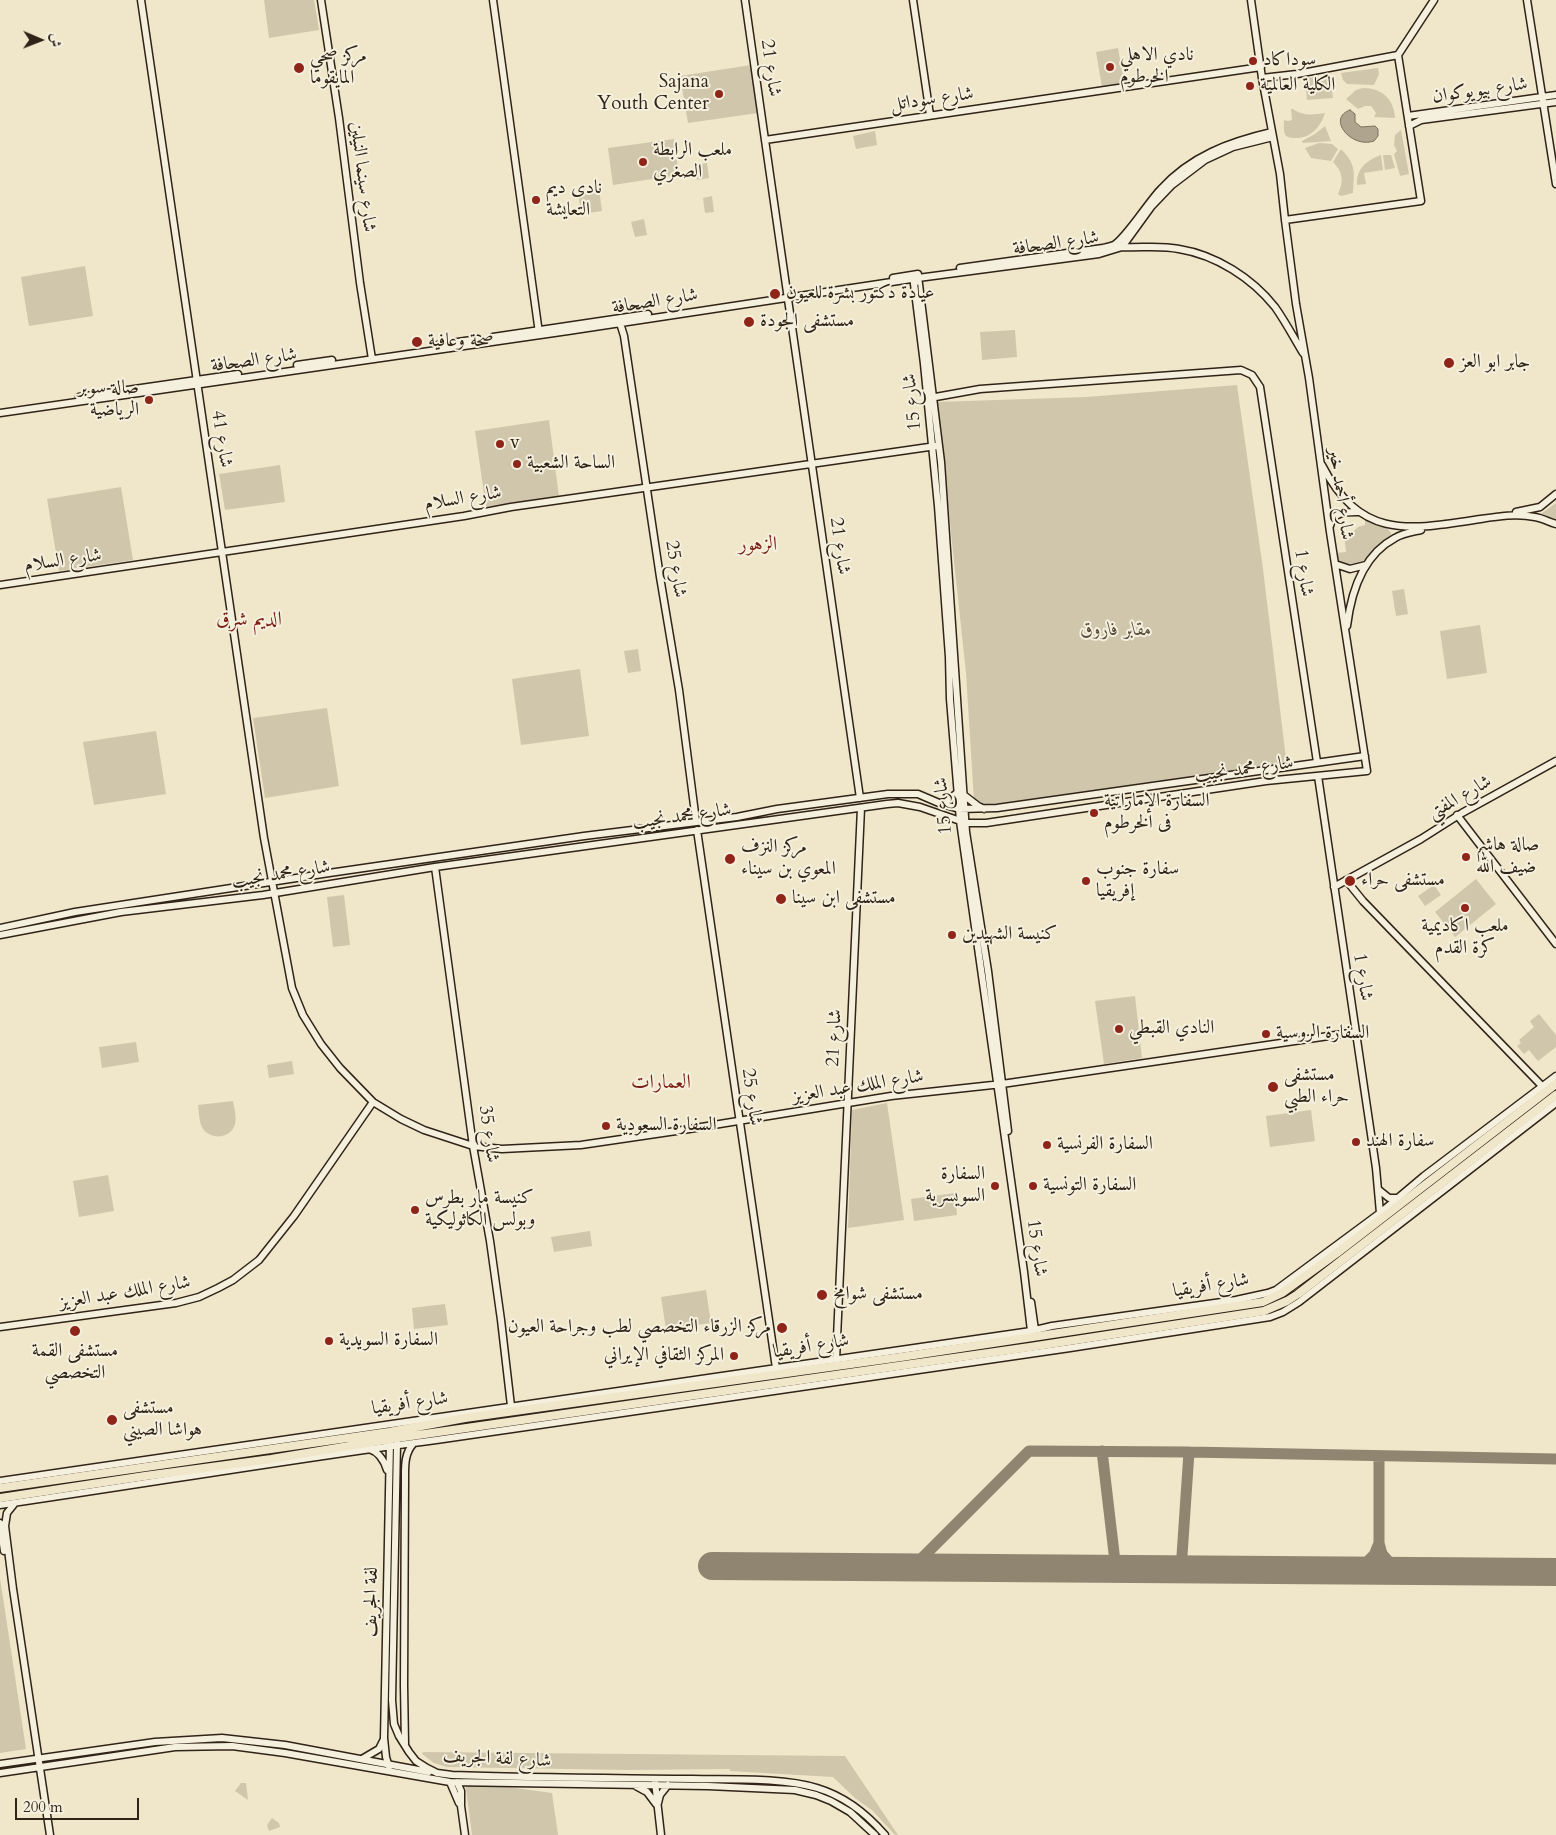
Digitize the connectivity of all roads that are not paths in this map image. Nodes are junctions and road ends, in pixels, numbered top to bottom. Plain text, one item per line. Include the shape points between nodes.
1 (141, 0) edge
2 (322, 0) edge
3 (493, 0) edge
4 (745, 0) edge
5 (913, 0) edge
6 (1252, 0) edge
7 (1434, 0) edge
8 (1527, 0) edge
9 (1398, 55) junction
10 (1261, 67) junction
11 (1262, 78) junction
12 (1556, 95) edge
13 (1543, 100) junction
14 (1556, 102) edge
15 (930, 116) junction
16 (1408, 116) junction
17 (1409, 126) junction
18 (1272, 134) junction
19 (765, 140) junction
20 (1556, 184) edge
21 (1285, 220) junction
22 (1120, 240) junction
23 (1122, 247) junction
24 (916, 277) junction
25 (786, 296) junction
26 (620, 323) junction
27 (539, 332) junction
28 (372, 357) junction
29 (1306, 358) junction
30 (196, 382) junction
31 (943, 395) junction
32 (931, 397) junction
33 (0, 409) edge
34 (935, 410) junction
35 (0, 413) edge
36 (936, 446) junction
37 (1319, 459) junction
38 (812, 464) junction
39 (647, 489) junction
40 (1556, 494) edge
41 (1540, 506) junction
42 (1359, 512) junction
43 (1508, 515) junction
44 (1540, 518) junction
45 (1556, 524) edge
46 (1391, 526) junction
47 (1425, 527) junction
48 (1330, 532) junction
49 (1394, 538) junction
50 (222, 552) junction
51 (1335, 564) junction
52 (1366, 565) junction
53 (0, 585) edge
54 (1346, 635) junction
55 (1365, 756) junction
56 (1556, 761) edge
57 (1317, 762) junction
58 (1367, 772) joint
59 (1318, 776) junction
60 (1174, 784) junction
61 (1149, 788) junction
62 (958, 792) junction
63 (1175, 795) junction
64 (965, 796) junction
65 (860, 798) junction
66 (1152, 798) junction
67 (939, 803) junction
68 (861, 808) junction
69 (962, 809) junction
70 (985, 809) junction
71 (942, 814) junction
72 (1458, 815) junction
73 (696, 821) junction
74 (963, 822) junction
75 (981, 823) junction
76 (697, 830) junction
77 (964, 832) junction
78 (435, 867) junction
79 (1346, 880) junction
80 (271, 882) junction
81 (1334, 887) junction
82 (273, 893) junction
83 (0, 928) edge
84 (0, 934) edge
85 (1556, 944) edge
86 (1356, 1032) junction
87 (1556, 1076) edge
88 (999, 1084) junction
89 (1556, 1084) edge
90 (1542, 1086) junction
91 (1556, 1094) edge
92 (373, 1102) junction
93 (1556, 1103) edge
94 (848, 1104) junction
95 (740, 1122) junction
96 (473, 1146) junction
97 (1379, 1193) junction
98 (1398, 1198) junction
99 (1380, 1213) junction
100 (1288, 1305) junction
101 (0, 1327) edge
102 (1031, 1333) junction
103 (1045, 1336) junction
104 (1046, 1344) junction
105 (1030, 1347) junction
106 (900, 1354) junction
107 (836, 1360) junction
108 (776, 1368) junction
109 (609, 1392) junction
110 (598, 1400) junction
111 (511, 1406) junction
112 (579, 1411) junction
113 (571, 1420) junction
114 (393, 1438) junction
115 (278, 1441) junction
116 (414, 1443) junction
117 (271, 1449) junction
118 (368, 1449) junction
119 (271, 1459) junction
120 (180, 1462) junction
121 (282, 1464) junction
122 (182, 1471) junction
123 (388, 1476) junction
124 (0, 1481) edge
125 (103, 1485) junction
126 (0, 1488) edge
127 (0, 1498) edge
128 (16, 1502) junction
129 (0, 1505) edge
130 (0, 1523) edge
131 (9, 1564) junction
132 (384, 1738) junction
133 (233, 1739) junction
134 (36, 1743) junction
135 (156, 1746) junction
136 (232, 1746) junction
137 (405, 1746) junction
138 (38, 1759) junction
139 (362, 1759) junction
140 (21, 1761) junction
141 (0, 1764) edge
142 (387, 1764) junction
143 (39, 1768) junction
144 (392, 1772) junction
145 (0, 1773) edge
146 (437, 1773) junction
147 (454, 1782) junction
148 (655, 1782) junction
149 (632, 1785) junction
150 (668, 1785) junction
151 (658, 1810) junction
152 (50, 1835) edge
153 (465, 1835) edge
154 (661, 1835) edge
155 (875, 1835) edge
156 (885, 1835) edge

1 - 30 street, شارع 41
2 - 28 street, شارع سينما النيلين
3 - 27 street
4 - 19 street, شارع 21
5 - 15 street
6 - 10 street, شارع أحمد خير
7 - 9 street
8 - 13 street
9 - 11 street
9 - 16 street
10 - 11 street, شارع أحمد خير
10 - 15 street, شارع سوداتل
11 - 18 street, شارع أحمد خير
12 - 13 street, شارع بيويوكوان
13 - 14 street, شارع بيويوكوان
13 - 16 street, شارع بيويوكوان
13 - 17 street, شارع بيويوكوان via 1421,120
13 - 20 street
15 - 19 street, شارع سوداتل
16 - 17 street
17 - 21 street via 1421,201
18 - 21 street, شارع أحمد خير
18 - 22 street, شارع الصحافة via 1232,142 1191,163 1162,187
18 - 23 street, شارع الصحافة via 1233,147 1188,171 1151,207
19 - 25 street
21 - 29 street, شارع أحمد خير
22 - 23 street
22 - 24 street, شارع الصحافة via 1103,248
23 - 24 street, شارع الصحافة via 1091,255
23 - 29 street via 1169,247 1223,264 1247,280 1275,308
24 - 25 street, شارع الصحافة
24 - 32 street, شارع 15
25 - 26 street, شارع الصحافة
25 - 27 street, شارع الصحافة
25 - 38 street, شارع 21
26 - 27 street, شارع الصحافة
26 - 39 street, شارع 25
27 - 28 street, شارع الصحافة
28 - 30 street, شارع الصحافة
29 - 37 street, شارع أحمد خير
30 - 33 street, شارع الصحافة
30 - 35 street, شارع الصحافة
30 - 50 street, شارع 41
31 - 32 street
31 - 34 street
31 - 57 street, شارع 1 via 980,389 1241,370 1252,376 1260,387
32 - 34 street, شارع 15
32 - 36 street, شارع 15
34 - 36 street, شارع 15
36 - 38 street, شارع السلام
36 - 62 street, شارع 15
36 - 64 street, شارع 15 via 948,544
37 - 42 street via 1331,483
37 - 48 street, شارع أحمد خير
38 - 39 street, شارع السلام
38 - 65 street, شارع 21
39 - 50 street, شارع السلام
39 - 73 street, شارع 25
40 - 41 street
41 - 43 street
41 - 44 street
42 - 46 street
42 - 48 street via 1344,512 1336,516 1331,520
43 - 44 street
43 - 47 street
44 - 45 street
46 - 47 street
46 - 49 street via 1396,533
47 - 49 street
48 - 51 street, شارع أحمد خير
49 - 52 street
50 - 53 street, شارع السلام
50 - 80 street, شارع 41
51 - 52 street via 1350,569
51 - 54 street, شارع أحمد خير
52 - 54 street via 1352,596
54 - 55 street, شارع أحمد خير
55 - 57 street, شارع محمد نجيب
55 - 58 street, شارع أحمد خير
56 - 72 street, شارع المفتي
57 - 60 street, شارع محمد نجيب
58 - 59 street, شارع محمد نجيب
59 - 63 street, شارع محمد نجيب
59 - 81 street, شارع 1
60 - 61 street, شارع محمد نجيب
60 - 63 street via 1169,788
61 - 66 street via 1157,789
61 - 70 street, شارع محمد نجيب
62 - 67 street via 946,802
62 - 69 street, شارع 15
63 - 66 street, شارع محمد نجيب
64 - 69 street, شارع 15
64 - 70 street
65 - 67 street, شارع محمد نجيب via 909,793
65 - 73 street, شارع محمد نجيب
66 - 75 street, شارع محمد نجيب
67 - 69 street, شارع محمد نجيب
68 - 71 street, شارع محمد نجيب via 898,803
68 - 76 street, شارع محمد نجيب
68 - 94 street, شارع 21
69 - 70 street, شارع محمد نجيب
69 - 74 street, شارع 15
71 - 74 street, شارع محمد نجيب
71 - 77 street
72 - 79 street, شارع المفتي
72 - 85 street
73 - 80 street, شارع محمد نجيب
74 - 75 street, شارع محمد نجيب
74 - 77 street, شارع 15
75 - 77 street
76 - 78 street, شارع محمد نجيب
76 - 95 street, شارع 25
77 - 88 street, شارع 15
78 - 82 street, شارع محمد نجيب
78 - 96 street, شارع 35
79 - 81 street, شارع المفتي
79 - 90 street
80 - 82 street, شارع 41
80 - 83 street, شارع محمد نجيب via 84,910
81 - 86 street, شارع 1
82 - 84 street, شارع محمد نجيب via 121,912
82 - 92 street, شارع الملك عبد العزيز via 292,988 303,1015 340,1068
86 - 88 street, شارع الملك عبد العزيز
86 - 97 street, شارع 1
87 - 90 street, شارع أفريقيا
88 - 94 street, شارع الملك عبد العزيز
88 - 102 street, شارع 15
89 - 103 highway, شارع أفريقيا via 1275,1297 1240,1306
90 - 98 street, شارع أفريقيا
91 - 100 highway, شارع أفريقيا
92 - 96 street, شارع الملك عبد العزيز via 424,1130
92 - 101 street, شارع الملك عبد العزيز via 294,1216 259,1260 233,1280 199,1297 176,1303
93 - 100 street, شارع أفريقيا
94 - 95 street, شارع الملك عبد العزيز
94 - 107 street, شارع 21
95 - 96 street, شارع الملك عبد العزيز via 581,1145 502,1149
95 - 108 street, شارع 25
96 - 111 street, شارع 35 via 491,1250
97 - 98 street
97 - 99 street, شارع 1
98 - 99 street, شارع أفريقيا
99 - 102 street, شارع أفريقيا via 1268,1293 1052,1326
100 - 104 highway, شارع أفريقيا
100 - 113 street, شارع أفريقيا via 1270,1317 1230,1324
102 - 103 highway, شارع أفريقيا
102 - 105 highway
102 - 106 highway, شارع أفريقيا
103 - 104 highway via 1042,1340
104 - 105 highway, شارع أفريقيا
105 - 112 highway, شارع أفريقيا
106 - 107 street, شارع أفريقيا
106 - 110 highway, شارع أفريقيا
107 - 108 street, شارع أفريقيا
108 - 109 street, شارع أفريقيا
109 - 110 highway
109 - 111 street, شارع أفريقيا
110 - 114 highway, شارع أفريقيا via 465,1418
111 - 115 street, شارع أفريقيا
112 - 113 highway
112 - 114 highway, شارع أفريقيا
113 - 116 street, شارع أفريقيا
114 - 116 street, شارع أفريقيا
114 - 117 highway, شارع أفريقيا
114 - 118 street, شارع أفريقيا
114 - 119 highway, شارع أفريقيا
114 - 123 street, لفة الجريف
114 - 137 street, شارع لفة الجريف via 392,1700 394,1724
115 - 117 highway
115 - 124 street, شارع أفريقيا
116 - 137 street via 407,1454 404,1492
117 - 120 highway, شارع أفريقيا
118 - 121 street, شارع أفريقيا
118 - 123 street via 383,1459
119 - 121 highway
119 - 122 highway, شارع أفريقيا
120 - 122 highway
120 - 126 highway, شارع أفريقيا
121 - 125 street, شارع أفريقيا
122 - 125 highway, شارع أفريقيا
123 - 132 street, لفة الجريف
125 - 127 highway, شارع أفريقيا
125 - 128 street, شارع أفريقيا
128 - 129 street, شارع أفريقيا
128 - 131 street via 8,1510 5,1520
130 - 131 street
131 - 134 street
132 - 139 street via 378,1749
132 - 142 street, لفة الجريف
133 - 135 street via 192,1739
133 - 136 street
133 - 139 street
134 - 138 street
134 - 140 street via 32,1752
135 - 136 street, شارع لفة الجريف
135 - 138 street
135 - 143 street
136 - 144 street, شارع لفة الجريف
137 - 146 street, شارع لفة الجريف via 416,1761
138 - 140 street
138 - 143 street
139 - 142 street
140 - 141 street
142 - 144 street, لفة الجريف
142 - 146 street
143 - 145 street
143 - 152 street
144 - 147 street, شارع لفة الجريف
146 - 148 street, شارع لفة الجريف
147 - 149 street, شارع لفة الجريف
147 - 153 street
148 - 149 street, شارع لفة الجريف
148 - 150 street, شارع لفة الجريف
148 - 151 street
148 - 156 street, شارع لفة الجريف via 773,1781 818,1788 848,1802
149 - 151 street via 647,1792
150 - 151 street via 660,1795
150 - 155 street, شارع لفة الجريف via 807,1792 850,1812
151 - 154 street

